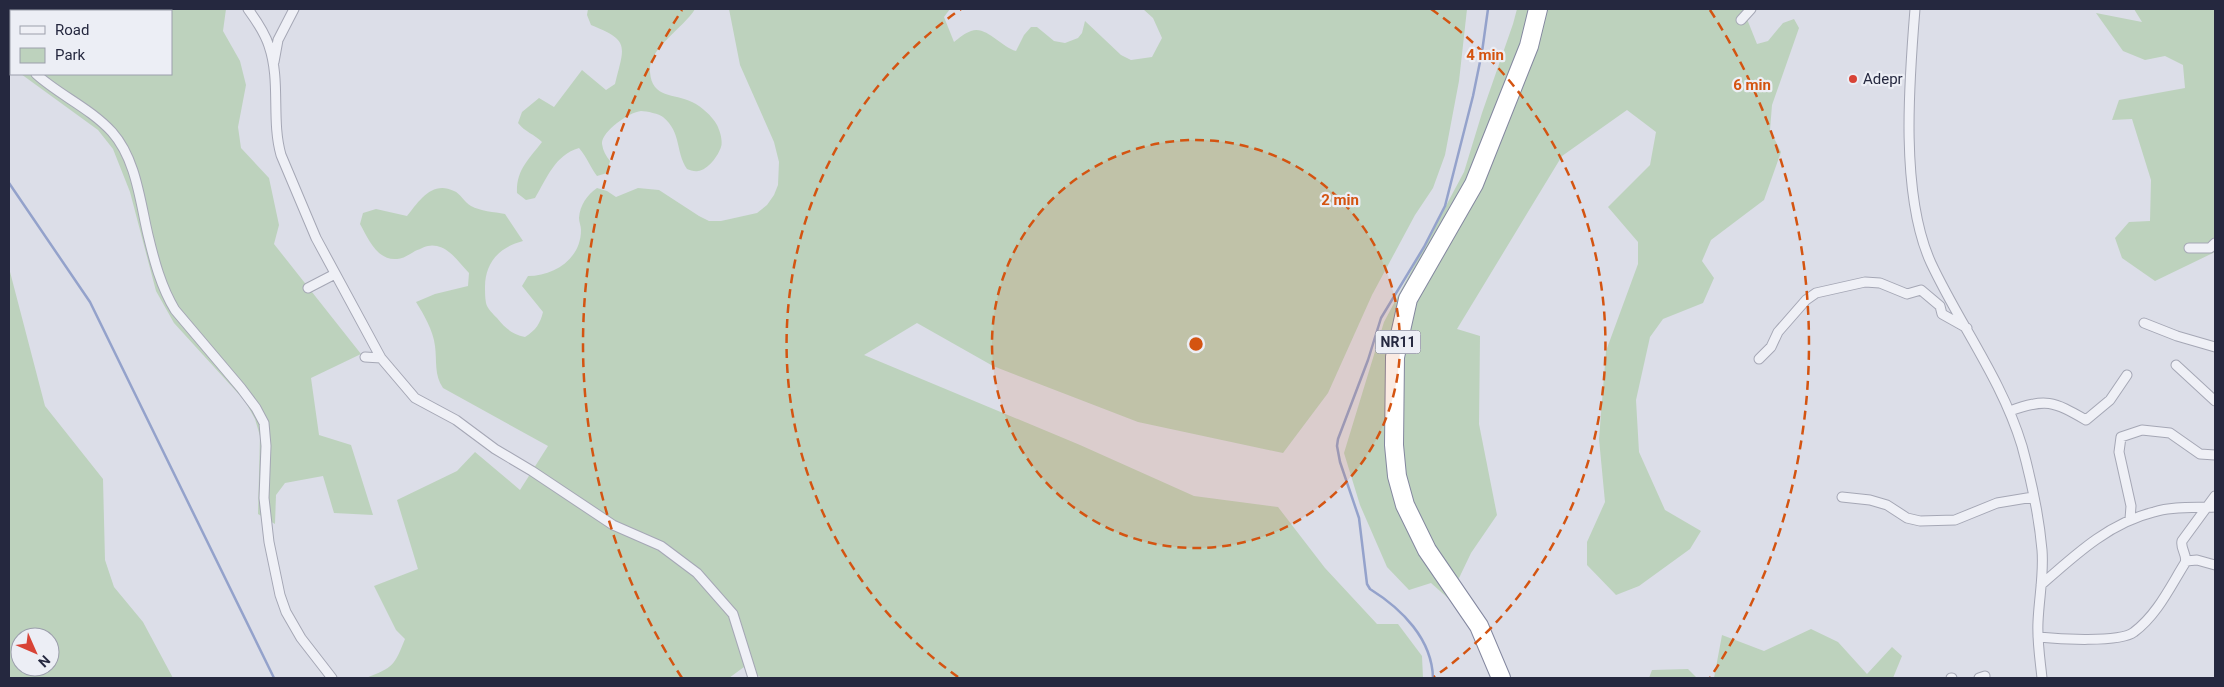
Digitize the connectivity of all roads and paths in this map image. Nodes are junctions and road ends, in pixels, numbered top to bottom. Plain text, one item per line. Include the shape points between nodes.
1 (248, 9) edge
2 (294, 9) edge
3 (1538, 9) edge
4 (1751, 9) edge
5 (1915, 9) edge
6 (1742, 20) dead end
7 (273, 65) junction
8 (37, 75) edge
9 (2215, 243) edge
10 (2189, 248) dead end
11 (336, 274) junction
12 (308, 288) dead end
13 (2144, 323) dead end
14 (1967, 328) junction
15 (2215, 347) edge
16 (365, 357) dead end
17 (382, 358) junction
18 (1759, 358) dead end
19 (2176, 365) dead end
20 (2127, 375) dead end
21 (2215, 401) edge
22 (2010, 411) junction
23 (2215, 455) edge
24 (2215, 496) edge
25 (1842, 497) dead end
26 (2033, 497) junction
27 (2211, 507) edge
28 (2130, 519) junction
29 (2186, 561) junction
30 (2215, 565) edge
31 (2041, 585) junction
32 (2038, 638) junction
33 (332, 678) edge
34 (753, 678) edge
35 (1501, 678) edge
36 (2042, 678) edge

1 - 7 street via 269,46
2 - 7 street via 278,40
3 - 35 highway, NR11 via 1529,46 1474,184 1408,299 1395,357 1394,446 1397,476 1405,505 1427,550 1479,626
4 - 6 street
5 - 14 street via 1910,98 1913,196 1920,232 1931,262
7 - 11 street via 281,155 316,238
8 - 33 street via 101,122 116,138 132,168 166,295 174,310 242,388 260,414 266,434 264,498 268,542 280,594 298,632
9 - 10 street via 2210,248
11 - 12 street
11 - 17 street
13 - 15 street
14 - 18 street via 1942,314 1940,306 1921,290 1907,294 1880,283 1865,282 1816,293 1806,300
14 - 22 street
16 - 17 street
17 - 34 street via 422,403 456,420 613,525 662,546 697,573 733,614
19 - 21 street
20 - 22 street via 2110,400 2086,420 2046,402
22 - 26 street
23 - 28 street via 2200,454 2170,433 2142,430 2121,437 2119,452
24 - 27 street
25 - 26 street via 1862,498 1887,505 1907,518 1930,521 1955,520 1997,503
26 - 31 street via 2042,552
27 - 28 street via 2172,509
27 - 29 street via 2182,541
28 - 31 street via 2088,545
29 - 30 street
29 - 32 street via 2160,605 2131,634 2112,638
31 - 32 street
32 - 36 street

